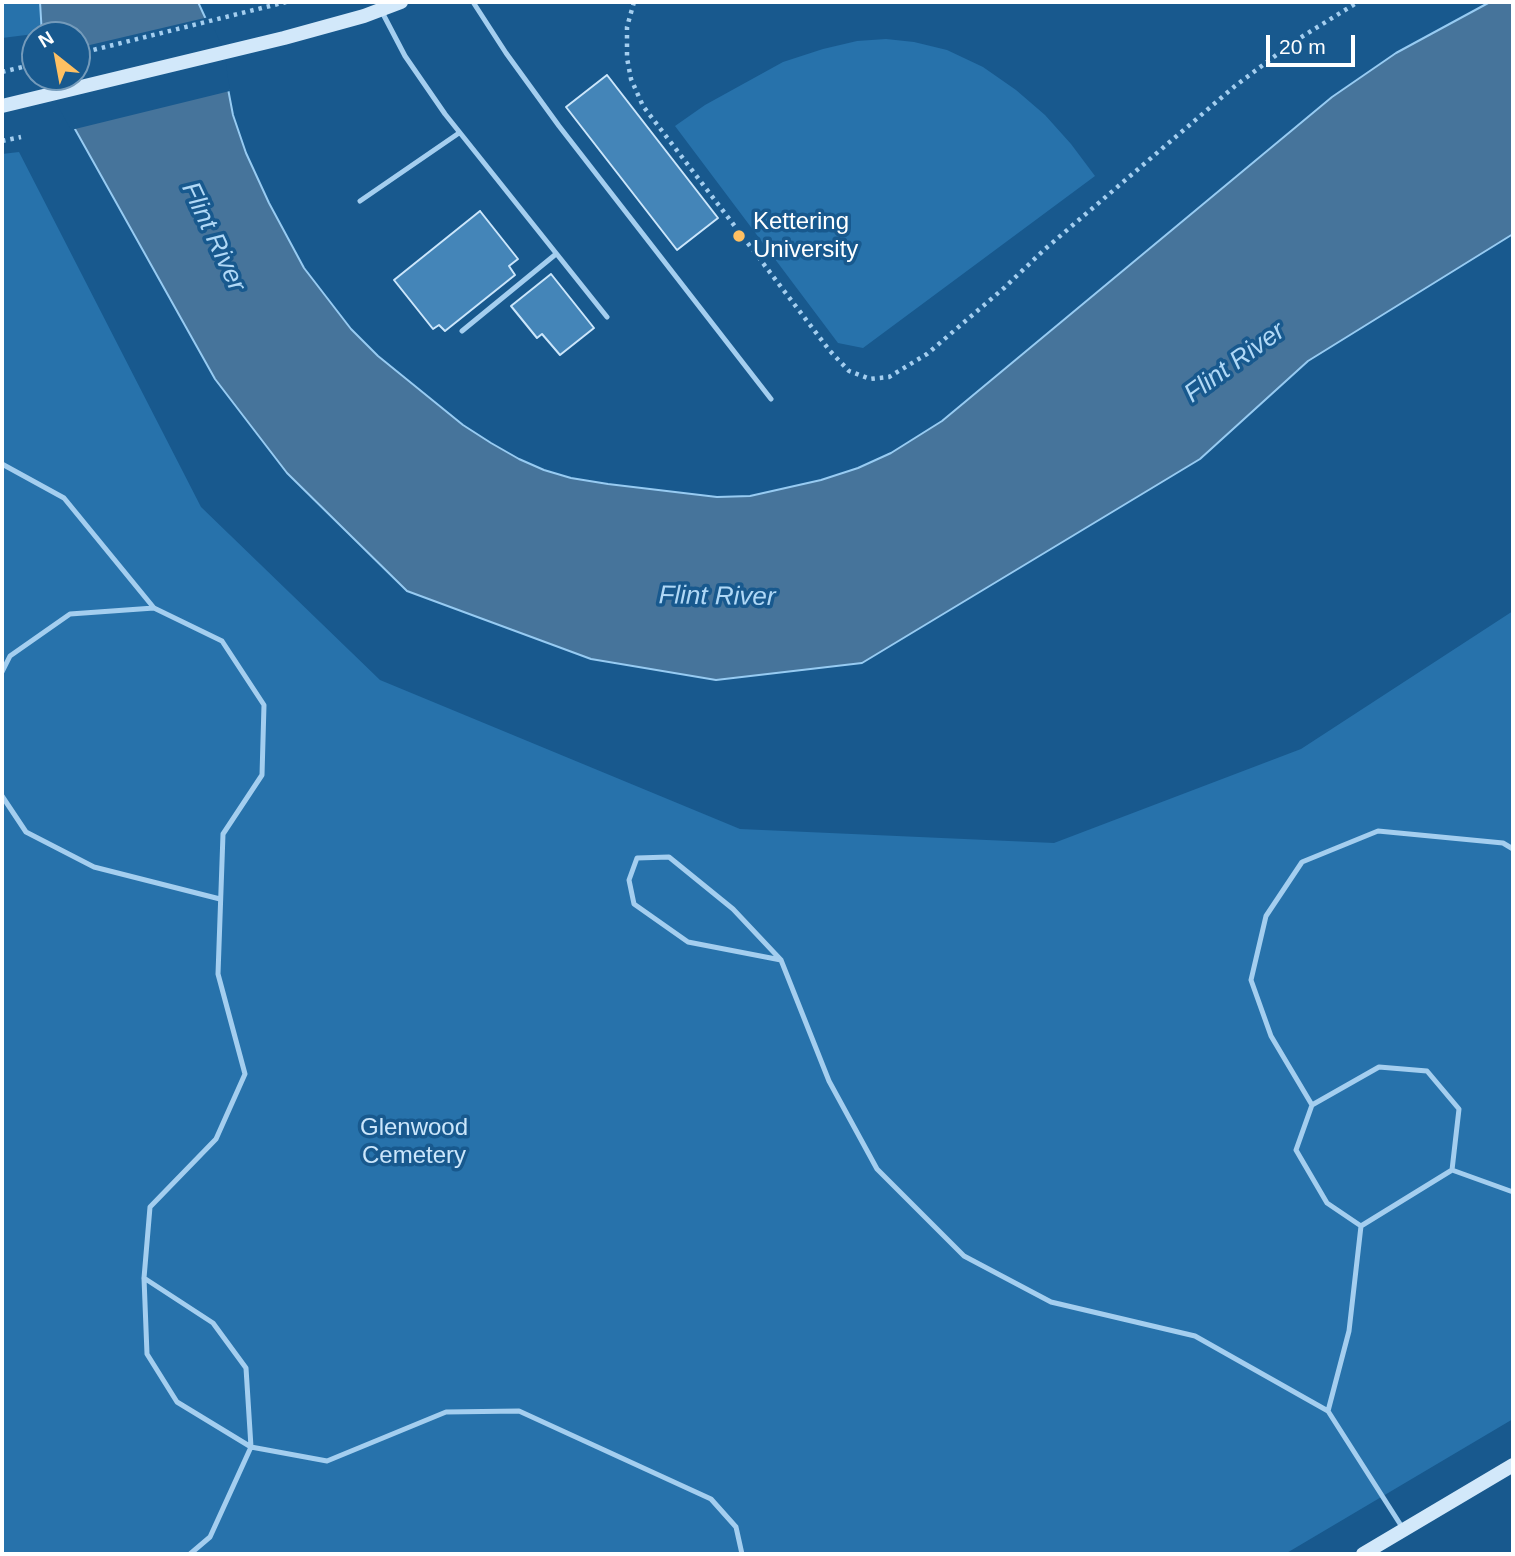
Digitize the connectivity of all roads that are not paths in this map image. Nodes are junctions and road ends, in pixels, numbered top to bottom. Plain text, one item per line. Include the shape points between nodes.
1 (401, 2) edge
2 (473, 2) edge
3 (381, 10) junction
4 (6, 105) edge
5 (459, 133) junction
6 (360, 201) dead end
7 (556, 254) junction
8 (607, 317) dead end
9 (462, 331) dead end
10 (771, 399) dead end
11 (2, 464) edge
12 (154, 608) junction
13 (2, 672) edge
14 (2, 796) edge
15 (1513, 849) edge
16 (220, 899) junction
17 (781, 960) junction
18 (1312, 1105) junction
19 (1452, 1170) junction
20 (1513, 1192) edge
21 (1361, 1226) junction
22 (144, 1278) junction
23 (1328, 1411) junction
24 (251, 1447) junction
25 (1513, 1465) edge
26 (1404, 1530) junction
27 (190, 1554) edge
28 (742, 1554) edge
29 (1363, 1554) edge

1 - 3 street
2 - 10 lane via 559,126
3 - 4 street
3 - 5 lane via 405,56
5 - 6 lane
5 - 7 lane
7 - 8 lane
7 - 9 lane
11 - 12 lane via 64,498
12 - 13 lane via 70,614 10,656
12 - 16 lane via 222,641 264,705 262,775 223,834
14 - 16 lane via 26,832 94,867
15 - 18 lane via 1503,844 1378,831 1302,862 1266,916 1251,980 1271,1037
16 - 22 lane via 218,974 245,1074 216,1139 150,1207
17 - 17 lane via 733,909 669,857 637,858 629,880 634,904 688,942
17 - 23 lane via 829,1081 877,1169 964,1256 1051,1302 1195,1336
18 - 19 lane via 1379,1067 1427,1071 1459,1109
18 - 21 lane via 1296,1150 1327,1203
19 - 20 lane
19 - 21 lane
21 - 23 lane via 1349,1331
22 - 24 lane via 213,1323 246,1368
22 - 24 lane via 147,1354 177,1402
23 - 26 lane
24 - 27 lane via 209,1537
24 - 28 lane via 327,1461 446,1412 519,1411 711,1499 736,1527
25 - 26 street
26 - 29 street

